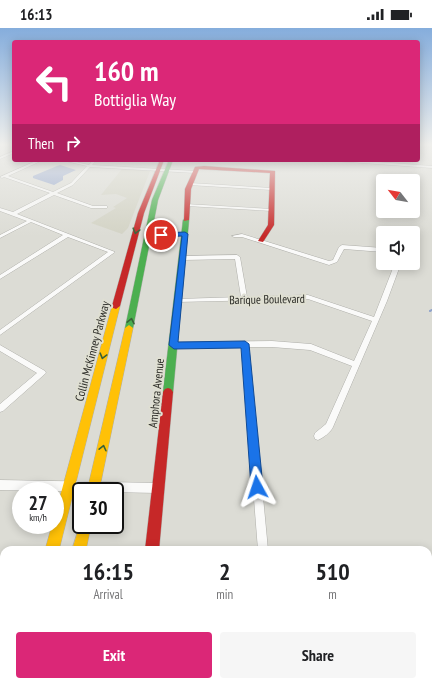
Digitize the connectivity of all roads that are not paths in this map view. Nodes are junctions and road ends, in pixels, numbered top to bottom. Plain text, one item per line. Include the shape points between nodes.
1 (81, 175) edge
2 (158, 175) edge
3 (160, 175) edge
4 (194, 175) edge
5 (273, 175) edge
6 (2, 177) edge
7 (190, 184) junction
8 (272, 189) junction
9 (54, 193) junction
10 (187, 205) junction
11 (104, 207) dead end
12 (0, 209) edge
13 (272, 210) junction
14 (13, 214) junction
15 (30, 221) junction
16 (185, 234) junction
17 (67, 235) junction
18 (148, 235) junction
19 (234, 236) dead end
20 (0, 237) edge
21 (260, 241) junction
22 (376, 249) edge
23 (182, 258) junction
24 (395, 270) edge
25 (0, 277) edge
26 (244, 298) junction
27 (178, 301) junction
28 (376, 320) junction
29 (0, 334) edge
30 (245, 344) junction
31 (174, 345) junction
32 (0, 348) edge
33 (356, 365) junction
34 (0, 409) edge
35 (318, 436) dead end
36 (95, 482) edge
37 (0, 484) edge
38 (69, 485) junction
39 (72, 485) edge
40 (124, 488) edge
41 (159, 488) junction
42 (83, 534) edge
43 (53, 546) edge
44 (80, 546) edge
45 (152, 546) edge
46 (263, 546) edge

1 - 9 street via 72,184
2 -> 38 street, Collin McKinney Parkway via 144,202
3 - 18 street, Collin McKinney Parkway
4 - 7 street, Amphora Avenue
5 - 8 street
6 - 9 street
7 - 8 street
7 - 10 street, Amphora Avenue
8 - 13 street
9 - 11 street via 93,207
9 - 14 street
10 - 13 street
10 - 16 street, Amphora Avenue
12 - 14 street
13 - 21 street via 271,225
14 - 15 street
15 - 17 street
15 - 20 street
16 - 18 street
16 - 23 street, Amphora Avenue
17 - 25 street
17 - 29 street via 112,252
36 -> 18 street, Collin McKinney Parkway
19 - 21 street via 242,235
21 - 22 street via 330,263 338,257 342,247
23 - 26 street via 237,257
23 - 27 street, Amphora Avenue
24 - 28 street
26 - 27 street, Barique Boulevard
26 - 28 street, Barique Boulevard via 308,297
27 - 31 street, Amphora Avenue
28 - 33 street
30 - 31 street
30 - 33 street via 311,347
30 - 46 street
31 - 41 street, Amphora Avenue
32 - 34 street via 42,373
33 - 35 street via 329,428
37 - 38 street
38 - 39 street
38 - 43 street, Collin McKinney Parkway
40 - 41 street
41 - 45 street, Amphora Avenue
42 - 44 street

